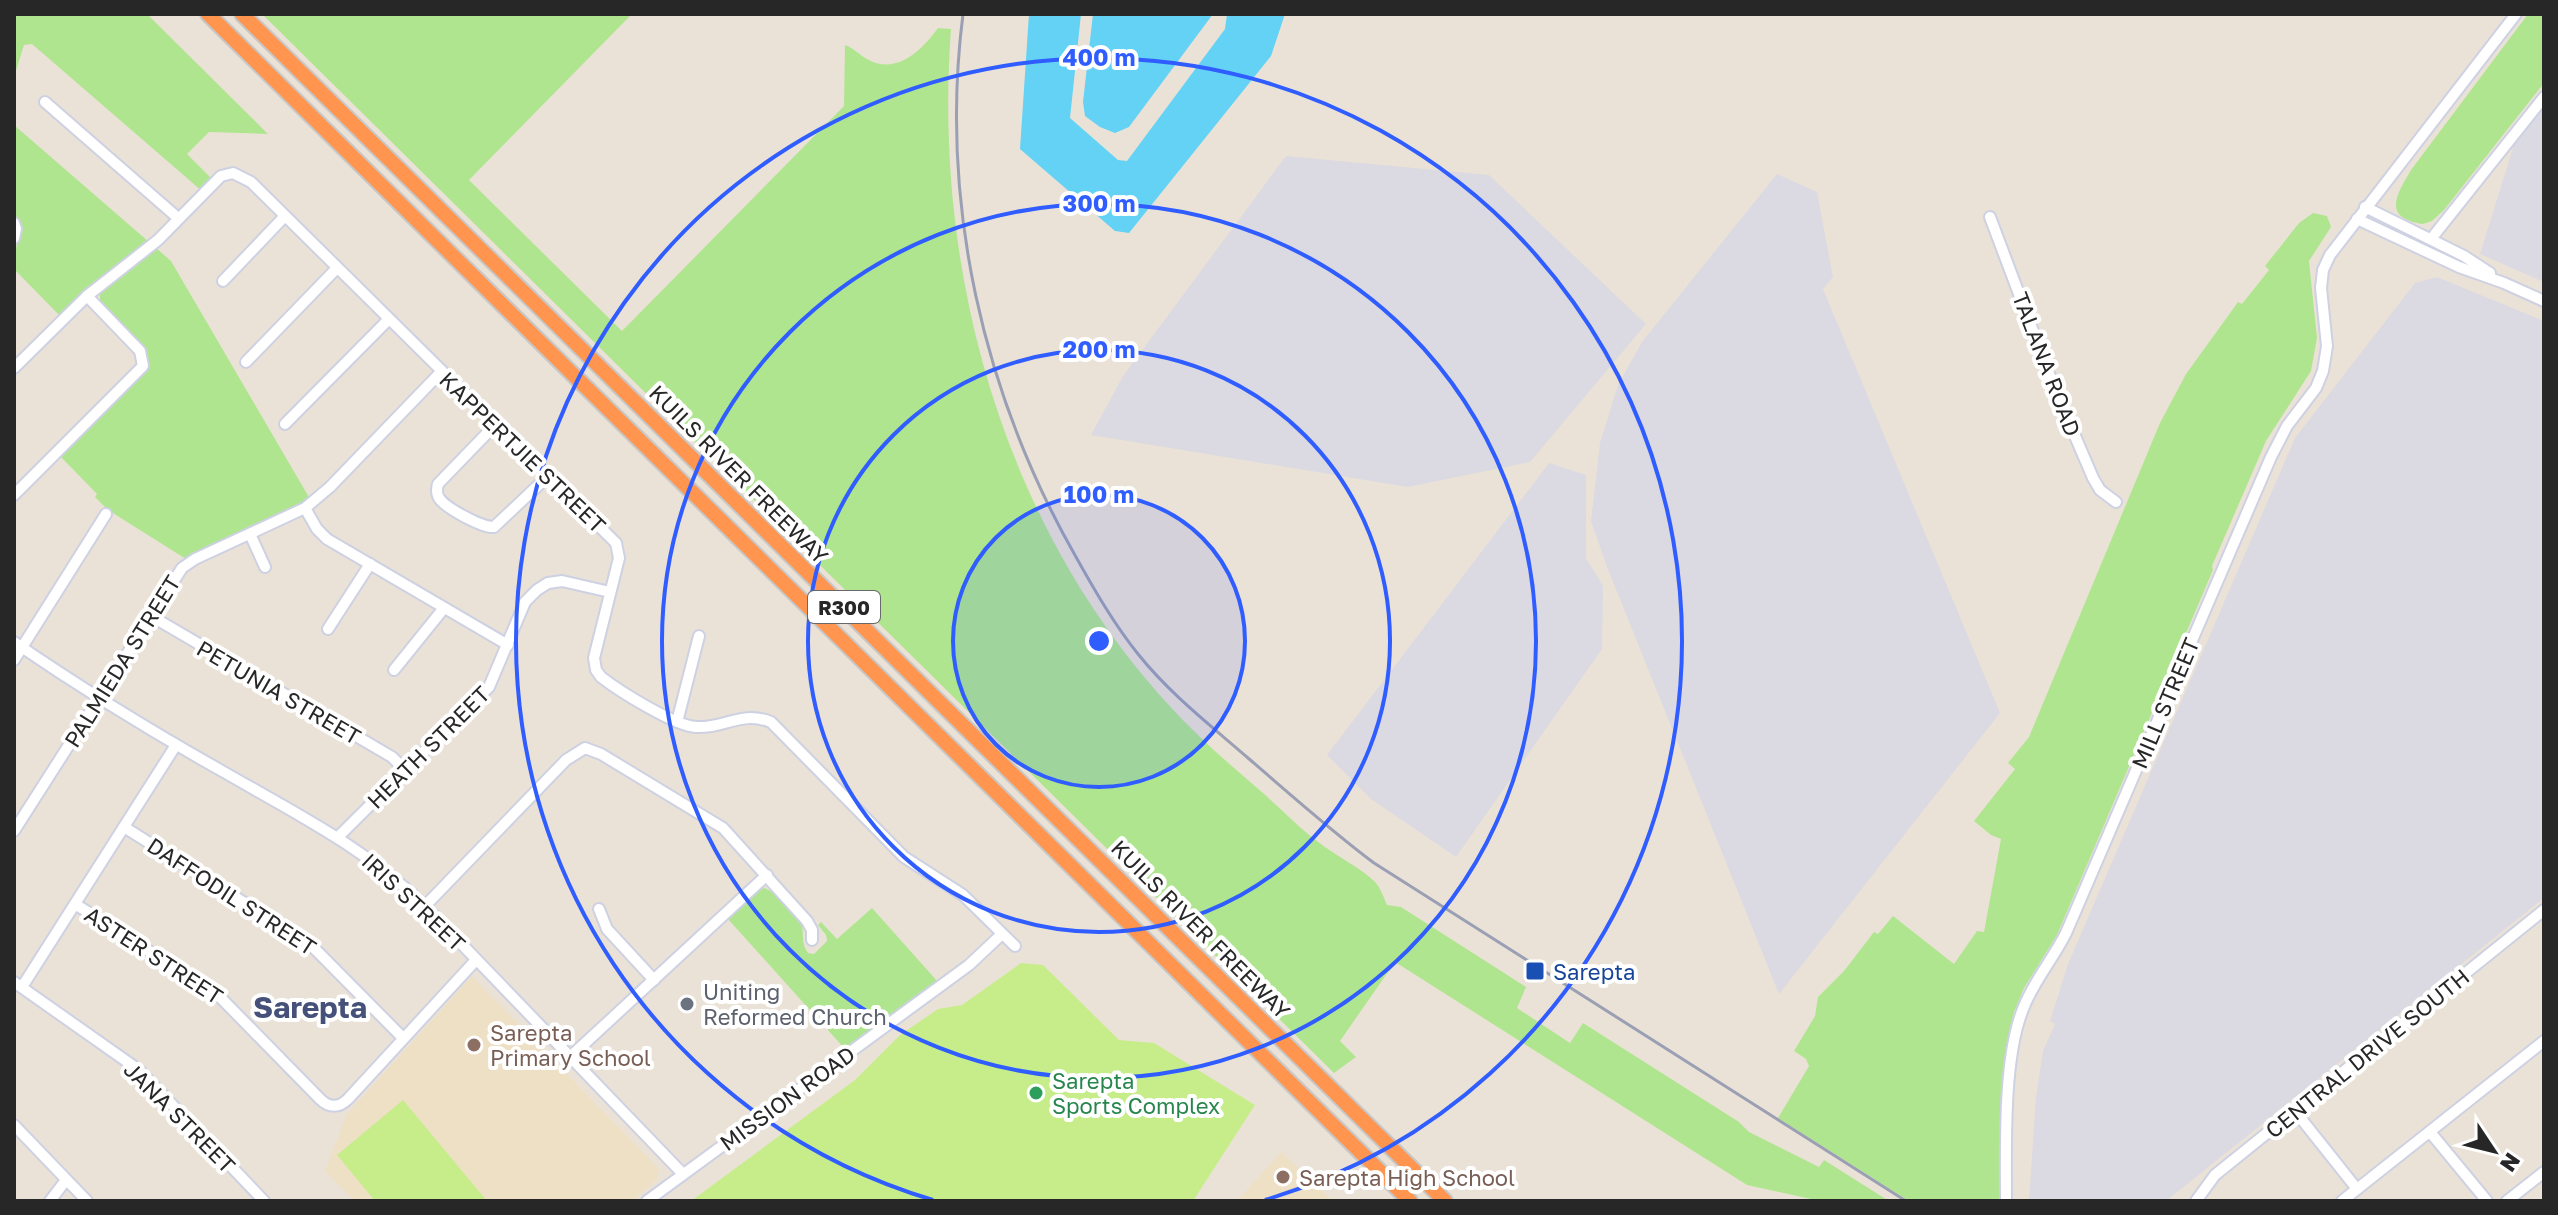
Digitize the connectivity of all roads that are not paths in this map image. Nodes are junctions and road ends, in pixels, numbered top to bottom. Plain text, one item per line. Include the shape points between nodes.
1 (208, 14) edge
2 (242, 14) edge
3 (2516, 14) edge
4 (2544, 97) edge
5 (45, 102) dead end
6 (2365, 207) junction
7 (284, 217) junction
8 (1990, 217) dead end
9 (178, 218) junction
10 (2357, 219) junction
11 (2431, 239) junction
12 (337, 268) junction
13 (223, 281) dead end
14 (2504, 283) junction
15 (87, 296) junction
16 (2544, 301) edge
17 (388, 320) junction
18 (246, 362) dead end
19 (14, 368) edge
20 (441, 372) junction
21 (285, 424) dead end
22 (495, 425) junction
23 (547, 477) junction
24 (14, 495) edge
25 (2116, 502) dead end
26 (305, 508) junction
27 (106, 514) dead end
28 (250, 534) junction
29 (370, 564) junction
30 (265, 567) dead end
31 (610, 592) junction
32 (444, 608) junction
33 (151, 616) junction
34 (328, 629) dead end
35 (699, 636) dead end
36 (18, 645) edge
37 (508, 645) junction
38 (14, 660) edge
39 (394, 670) dead end
40 (100, 696) junction
41 (677, 722) junction
42 (176, 745) junction
43 (405, 770) junction
44 (124, 827) junction
45 (14, 831) edge
46 (338, 837) junction
47 (767, 875) junction
48 (75, 904) junction
49 (425, 906) junction
50 (599, 909) dead end
51 (2544, 910) edge
52 (1002, 934) junction
53 (812, 940) dead end
54 (1015, 946) dead end
55 (476, 960) junction
56 (654, 980) junction
57 (18, 984) edge
58 (403, 1038) junction
59 (2544, 1041) edge
60 (570, 1057) junction
61 (2295, 1111) junction
62 (14, 1125) edge
63 (2430, 1132) junction
64 (2544, 1172) edge
65 (683, 1174) junction
66 (66, 1180) junction
67 (2357, 1189) junction
68 (50, 1201) edge
69 (87, 1201) edge
70 (264, 1201) edge
71 (647, 1201) edge
72 (1410, 1201) edge
73 (1445, 1201) edge
74 (2006, 1201) edge
75 (2196, 1201) edge
76 (2342, 1201) edge
77 (2487, 1201) edge
78 (2507, 1201) edge

1 - 72 highway, KUILS RIVER FREEWAY / R300
2 - 73 highway, KUILS RIVER FREEWAY / R300
3 - 6 street, MILL STREET
4 - 11 street
5 - 9 street
6 - 10 street, MILL STREET
6 - 11 street
7 - 9 street, KAPPERTJIE STREET via 251,182 233,173 221,176
7 - 12 street, KAPPERTJIE STREET
7 - 13 street
8 - 25 street, TALANA ROAD via 2089,468 2100,490
9 - 15 street, KAPPERTJIE STREET
10 - 14 street
10 - 74 street, MILL STREET via 2323,270 2327,353 2320,379 2271,457 2066,933 2019,1017 2009,1101
11 - 14 street
12 - 17 street, KAPPERTJIE STREET
12 - 18 street
14 - 16 street
15 - 19 street, KAPPERTJIE STREET
15 - 24 street via 140,351 143,366
17 - 20 street, KAPPERTJIE STREET
17 - 21 street
20 - 22 street, KAPPERTJIE STREET
20 - 26 street, PALMIEDA STREET
22 - 23 street, KAPPERTJIE STREET
22 - 23 street via 438,484 441,502 494,527
23 - 31 street, KAPPERTJIE STREET via 616,543 619,558
26 - 28 street, PALMIEDA STREET
26 - 29 street via 324,536
27 - 36 street
28 - 30 street
28 - 33 street, PALMIEDA STREET via 187,563
29 - 32 street
29 - 34 street
31 - 37 street, HEATH STREET via 548,583 525,602
31 - 41 street, KAPPERTJIE STREET via 594,658 596,670 604,680
32 - 37 street
32 - 39 street
33 - 40 street, PALMIEDA STREET
33 - 43 street, PETUNIA STREET via 392,757
35 - 41 street
36 - 38 street
36 - 40 street, IRIS STREET
37 - 43 street, HEATH STREET via 489,687
40 - 42 street, IRIS STREET
40 - 45 street, PALMIEDA STREET
41 - 52 street, KAPPERTJIE STREET via 701,727 744,717 771,722 904,857 963,895
42 - 44 street
42 - 46 street, IRIS STREET
43 - 46 street, HEATH STREET
44 - 48 street
44 - 58 street, DAFFODIL STREET via 310,944
46 - 49 street, IRIS STREET via 385,869
47 - 49 street via 723,828 585,748 566,760
47 - 53 street via 807,921
47 - 56 street
48 - 57 street
48 - 58 street, ASTER STREET via 218,995 323,1102 346,1102
49 - 55 street, IRIS STREET
50 - 56 street via 607,929
51 - 61 street, CENTRAL DRIVE SOUTH
52 - 54 street, KAPPERTJIE STREET
52 - 65 street, MISSION ROAD via 969,965
55 - 58 street
55 - 60 street, IRIS STREET
56 - 60 street
57 - 70 street, JANA STREET via 139,1070
59 - 63 street
60 - 65 street, IRIS STREET
61 - 67 street
61 - 75 street, CENTRAL DRIVE SOUTH via 2215,1175
62 - 66 street
63 - 67 street
63 - 77 street
64 - 78 street
65 - 71 street, MISSION ROAD
66 - 68 street
66 - 69 street
67 - 76 street

